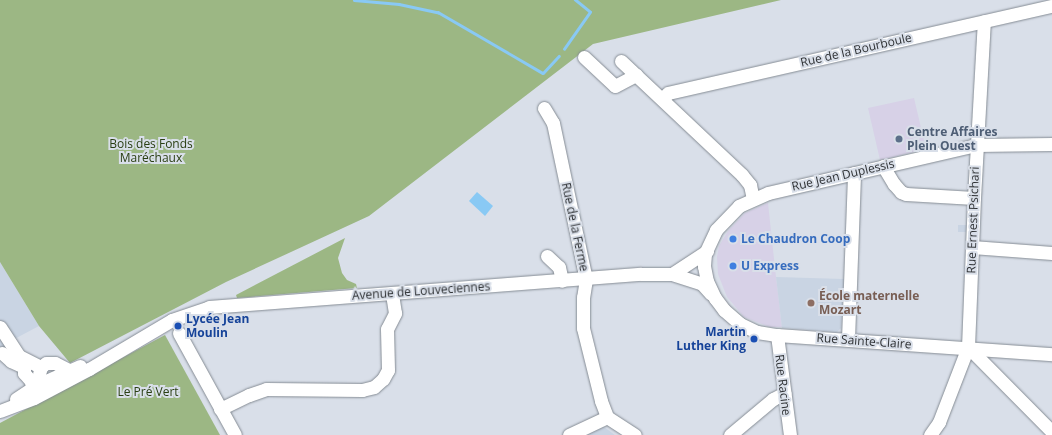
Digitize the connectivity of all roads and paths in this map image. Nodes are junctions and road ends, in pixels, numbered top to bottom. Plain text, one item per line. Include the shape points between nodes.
1 (1052, 6) edge
2 (984, 21) junction
3 (584, 56) dead end
4 (621, 61) dead end
5 (636, 75) junction
6 (665, 96) junction
7 (544, 108) dead end
8 (1052, 144) edge
9 (976, 145) junction
10 (883, 166) junction
11 (854, 173) junction
12 (974, 198) junction
13 (753, 199) junction
14 (972, 248) junction
15 (707, 252) junction
16 (1052, 253) edge
17 (547, 256) dead end
18 (672, 274) junction
19 (706, 275) joint
20 (586, 279) junction
21 (562, 281) junction
22 (392, 293) junction
23 (715, 298) junction
24 (0, 327) edge
25 (179, 332) dead end
26 (777, 335) junction
27 (848, 339) junction
28 (968, 347) junction
29 (113, 354) junction
30 (1052, 354) edge
31 (1, 356) edge
32 (41, 367) junction
33 (69, 370) junction
34 (34, 391) junction
35 (785, 393) junction
36 (220, 409) junction
37 (0, 411) edge
38 (607, 417) junction
39 (1052, 432) edge
40 (235, 435) edge
41 (569, 435) edge
42 (635, 435) edge
43 (730, 435) edge
44 (790, 435) edge
45 (930, 435) edge

1 - 2 street, Rue de la Bourboule
2 - 6 street, Rue de la Bourboule
2 - 9 street, Rue Ernest Psichari
3 - 5 street via 615,86
4 - 5 street
5 - 6 street
6 - 13 street via 750,184
7 - 20 street, Rue de la Ferme via 554,124
8 - 9 street, Rue Jean Duplessis
9 - 10 street, Rue Jean Duplessis
9 - 12 street, Rue Ernest Psichari
10 - 11 street, Rue Jean Duplessis
10 - 12 street via 894,184 906,194
11 - 13 street, Rue Jean Duplessis via 788,187
11 - 27 street
12 - 14 street, Rue Ernest Psichari
13 - 15 street, Rue Jean Duplessis via 739,206 716,230
14 - 16 street
14 - 28 street, Rue Ernest Psichari
15 - 18 street
15 - 19 street, Rue Jean Duplessis via 704,266
17 - 21 street via 559,267
18 - 20 street, Avenue de Louveciennes
18 - 23 street, Avenue de Louveciennes via 702,284
19 - 23 street, Rue Sainte-Claire
20 - 21 street, Avenue de Louveciennes
20 - 38 street, Rue de la Ferme via 583,328
21 - 22 street, Avenue de Louveciennes
22 - 29 street, Avenue de Louveciennes via 208,307 172,320
22 - 36 street via 395,314 386,329 388,370 374,387 362,390 266,389
23 - 26 street, Rue Sainte-Claire via 740,324 757,332
24 - 32 street via 19,356
25 - 36 street
26 - 27 street, Rue Sainte-Claire
26 - 35 street, Rue Racine
27 - 28 street, Rue Sainte-Claire
28 - 30 street, Rue Sainte-Claire
28 - 39 street
28 - 45 street, Rue Ernest Psichari via 947,404
29 - 33 street via 102,355
29 - 34 street via 89,369
31 - 34 street via 24,367 24,373 31,381
32 - 33 street via 55,363
32 - 34 street
33 - 34 street
34 - 37 street
35 - 43 street via 773,399
35 - 44 street, Rue Racine
36 - 40 street
38 - 41 street
38 - 42 street

